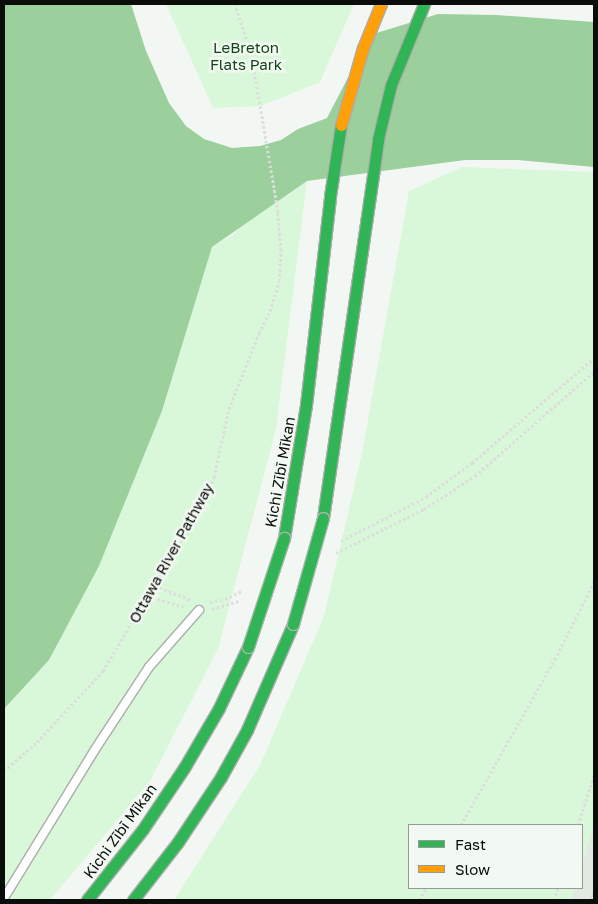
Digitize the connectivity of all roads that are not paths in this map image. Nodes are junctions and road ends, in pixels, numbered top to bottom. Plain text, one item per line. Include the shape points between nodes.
1 (424, 4) edge
2 (380, 5) edge
3 (199, 610) road end
4 (4, 898) edge
5 (87, 900) edge
6 (133, 900) edge

1 - 6 highway, bridge via 391,85 378,139 323,518 293,624 247,730 220,777 178,842
2 - 5 highway, Kichi Zībī Mīkan, bridge via 342,118 306,405 284,538 248,647 219,708 144,829
3 - 4 lane via 149,667

